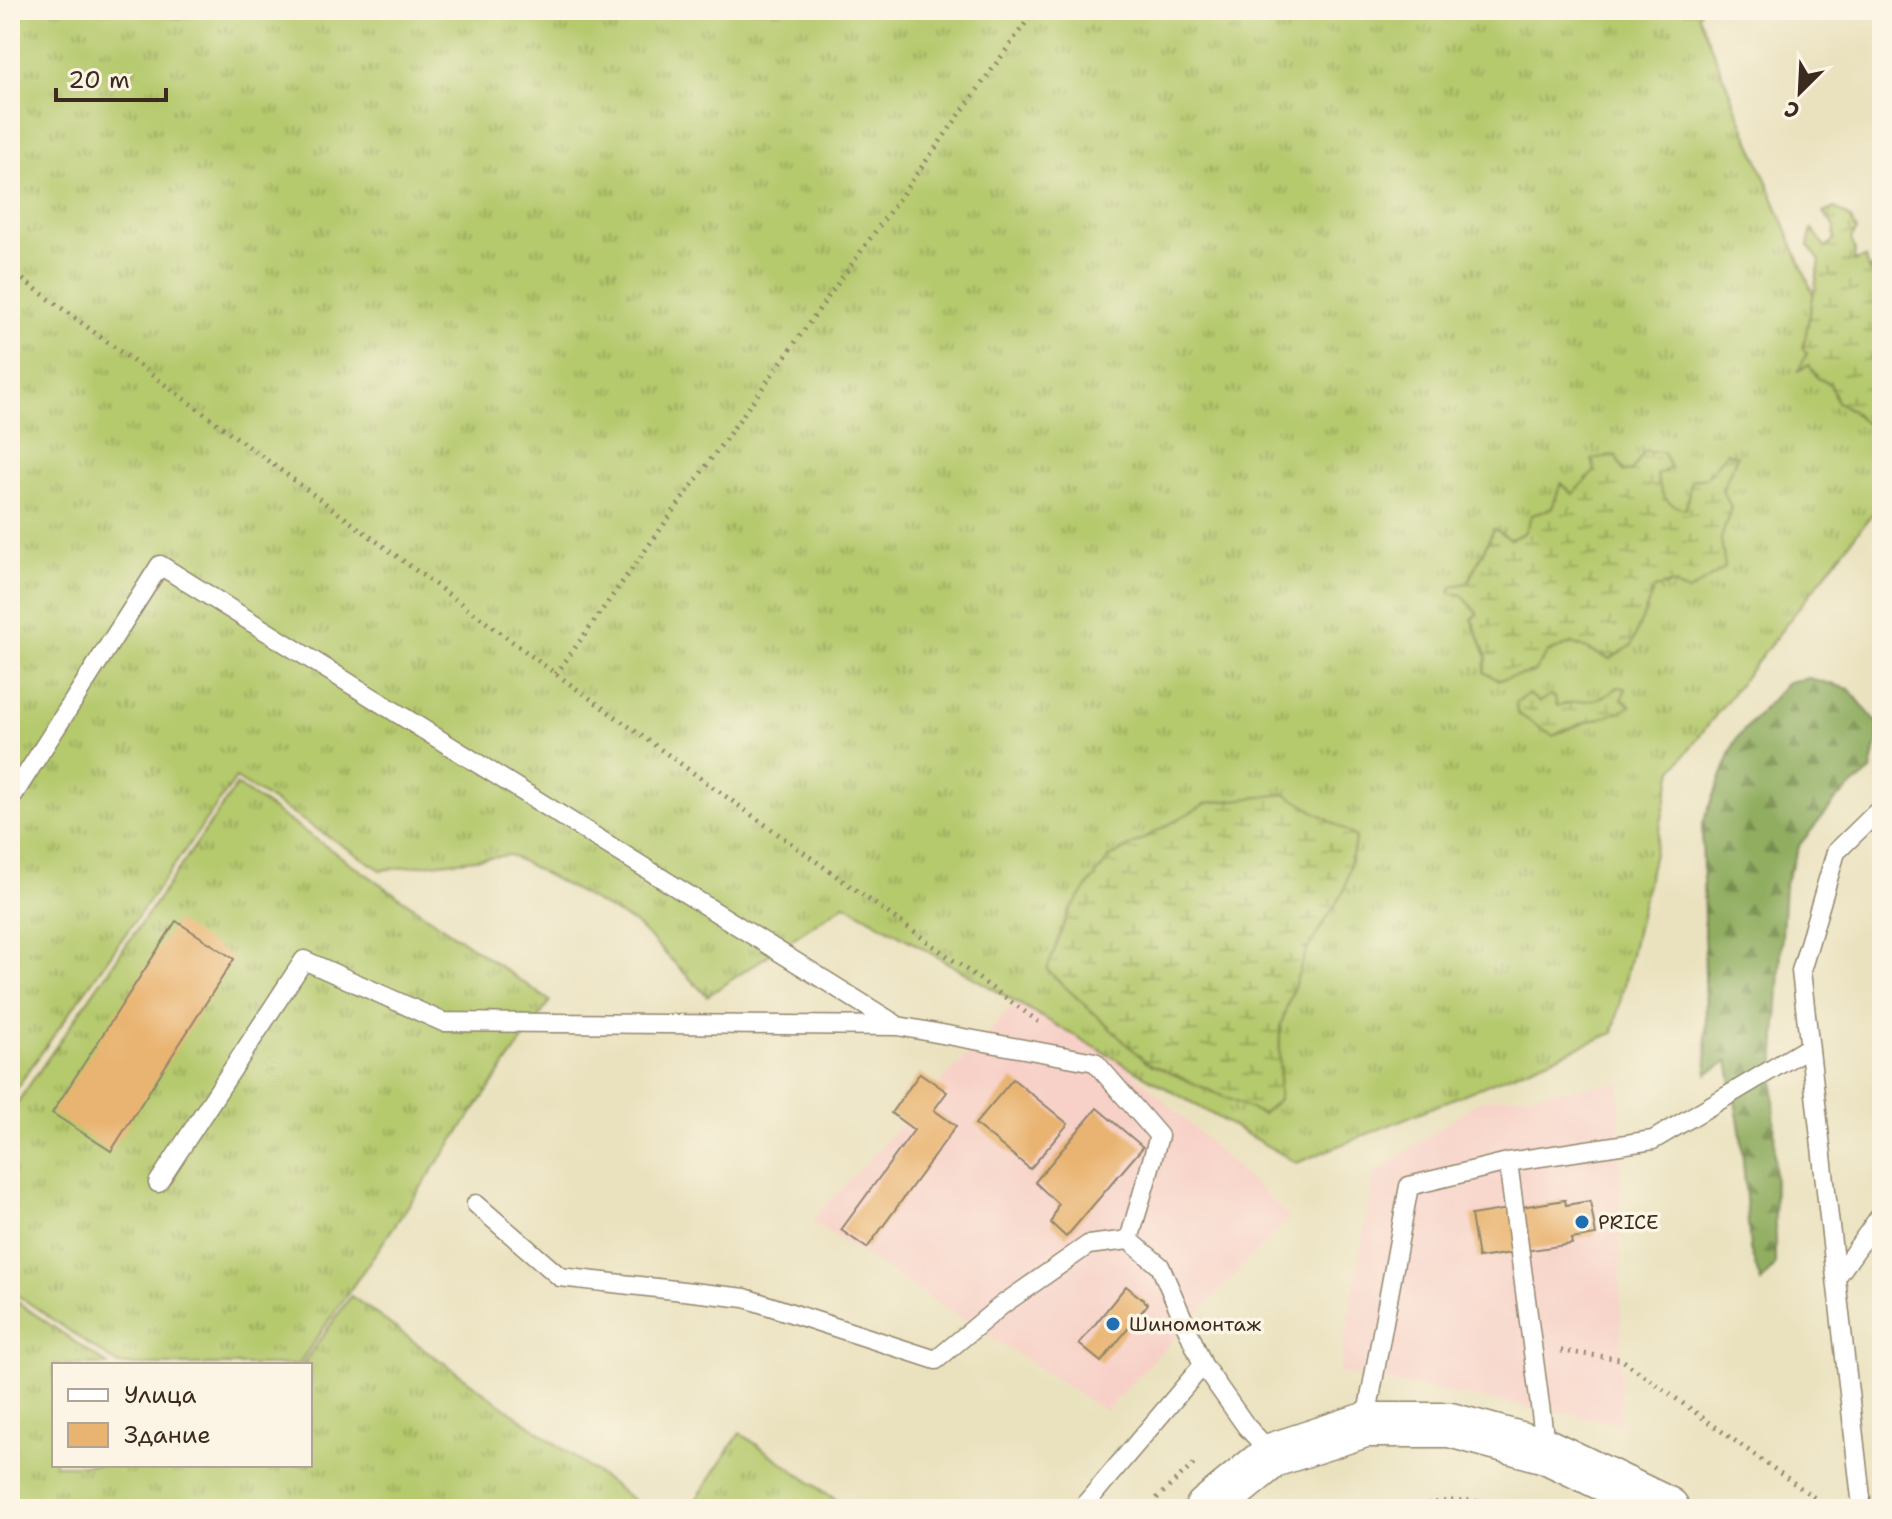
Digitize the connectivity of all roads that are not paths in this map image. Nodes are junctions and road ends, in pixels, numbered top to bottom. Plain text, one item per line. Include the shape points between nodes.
1 (10, 800) edge
2 (1882, 807) edge
3 (898, 1026) junction
4 (1809, 1047) junction
5 (1508, 1162) junction
6 (158, 1183) dead end
7 (476, 1204) dead end
8 (1882, 1213) edge
9 (1129, 1240) junction
10 (1836, 1278) junction
11 (1203, 1365) junction
12 (1365, 1425) junction
13 (1546, 1451) junction
14 (1273, 1455) junction
15 (1859, 1504) edge
16 (1081, 1509) edge
17 (1207, 1509) edge
18 (1667, 1509) edge
19 (1879, 1509) edge

1 - 3 lane via 160,565
2 - 4 lane via 1836,852 1801,971
3 - 6 lane via 443,1022 304,960
3 - 9 lane via 1095,1062 1159,1136
4 - 5 lane via 1653,1140
4 - 10 lane
5 - 12 lane via 1409,1186
5 - 13 lane
7 - 9 lane via 560,1277 745,1298 936,1360 1002,1305 1088,1245
8 - 10 lane
9 - 11 lane via 1160,1266
10 - 15 lane
11 - 14 lane
11 - 16 lane
12 - 13 main road via 1450,1425
12 - 14 main road
13 - 18 main road
14 - 17 main road
15 - 19 lane

